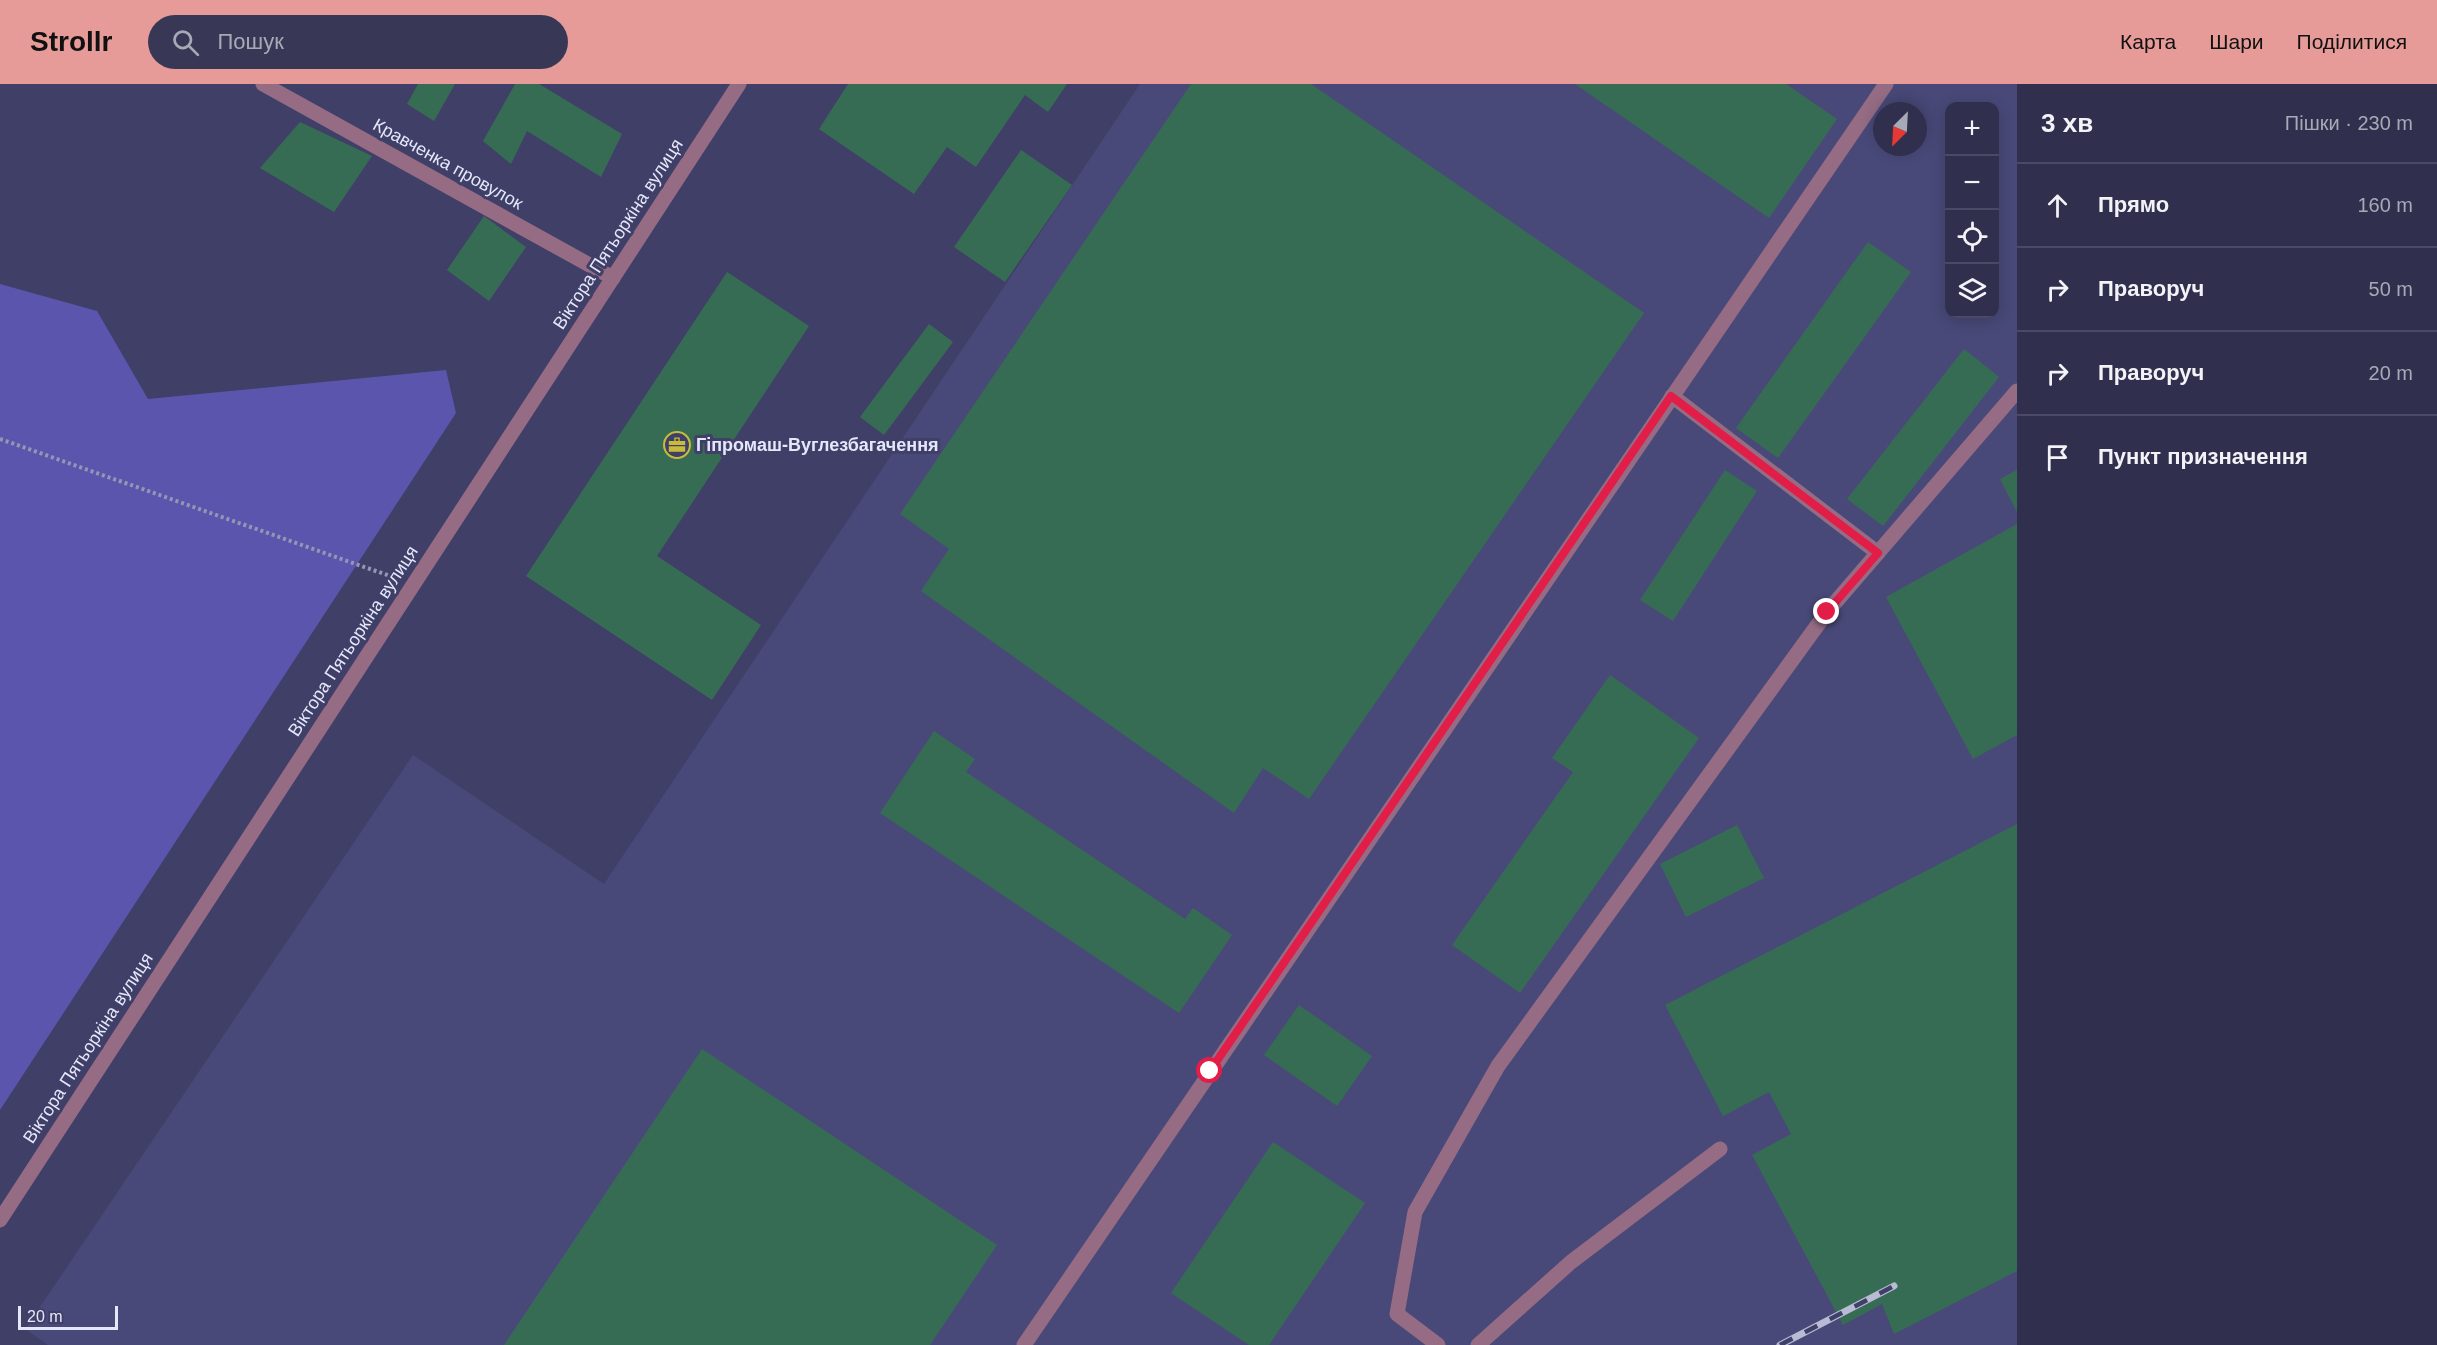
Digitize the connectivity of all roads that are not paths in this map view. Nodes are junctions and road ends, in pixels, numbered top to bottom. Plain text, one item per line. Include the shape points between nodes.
1 (263, 84) edge
2 (739, 84) edge
3 (1886, 84) edge
4 (613, 278) junction
5 (2017, 391) edge
6 (1671, 396) junction
7 (1878, 553) junction
8 (1720, 1149) dead end
9 (0, 1220) edge
10 (1024, 1345) edge
11 (1438, 1345) edge
12 (1478, 1345) edge

1 - 4 street, Кравченка провулок
2 - 4 street, Віктора Пятьоркіна вулиця
3 - 6 street
4 - 9 street, Віктора Пятьоркіна вулиця
5 - 7 street
6 - 7 street
6 - 10 street
7 - 11 street via 1827,612 1498,1066 1415,1212 1397,1314
8 - 12 street via 1571,1262

